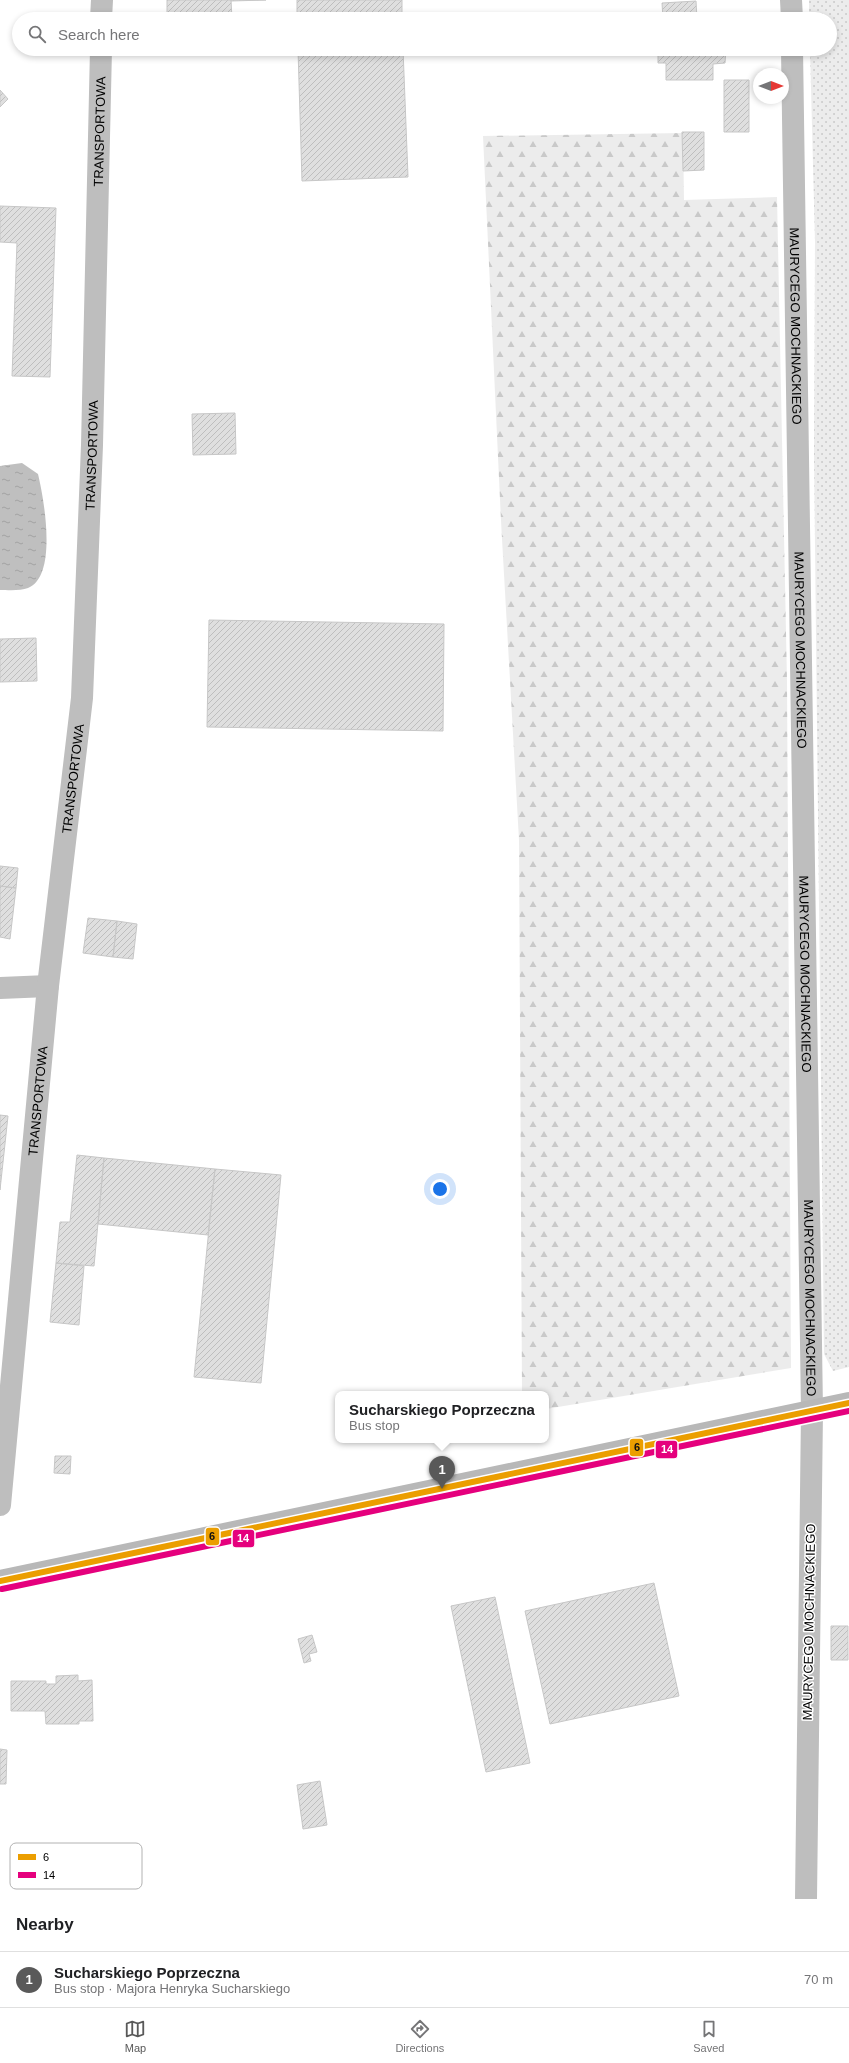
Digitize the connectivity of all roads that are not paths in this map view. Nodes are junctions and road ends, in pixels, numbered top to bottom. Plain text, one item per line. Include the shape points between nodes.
1 (102, 0) edge
2 (792, 0) edge
3 (102, 12) edge
4 (792, 12) edge
5 (100, 56) edge
6 (792, 56) edge
7 (48, 986) junction
8 (0, 988) edge
9 (849, 1403) edge
10 (812, 1411) junction
11 (0, 1505) edge
12 (0, 1581) edge
13 (806, 1899) edge

1 - 3 street
2 - 4 street
5 - 7 street, TRANSPORTOWA via 92,445 82,698
6 - 10 street, MAURYCEGO MOCHNACKIEGO
7 - 8 street
7 - 11 street, TRANSPORTOWA
9 - 10 street
10 - 12 street
10 - 13 street, MAURYCEGO MOCHNACKIEGO

